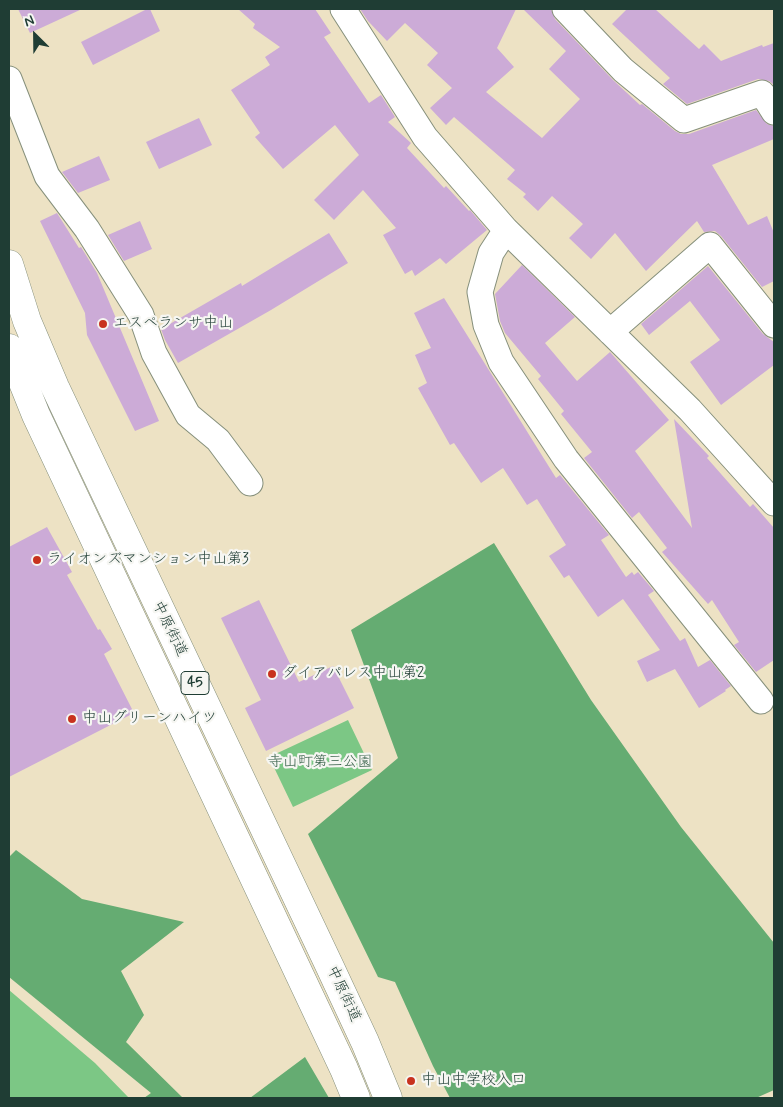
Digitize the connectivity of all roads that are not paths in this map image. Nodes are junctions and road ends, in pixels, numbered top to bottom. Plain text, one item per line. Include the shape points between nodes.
1 (343, 9) edge
2 (565, 9) edge
3 (9, 79) edge
4 (774, 112) edge
5 (506, 230) junction
6 (9, 264) edge
7 (774, 325) edge
8 (610, 332) junction
9 (9, 348) edge
10 (250, 483) dead end
11 (774, 502) edge
12 (761, 701) dead end
13 (356, 1098) edge
14 (388, 1098) edge

1 - 5 street via 425,137
2 - 4 street via 623,70 684,120 762,93
3 - 10 street via 46,176 86,230 141,315 154,354 188,415 218,440
5 - 8 street
5 - 12 street via 490,253 480,292 486,325 501,362 566,459
6 - 14 main road, 中原街道 / 45 via 27,321 55,387 330,967
7 - 8 street via 710,245
8 - 11 street via 690,410
9 - 13 main road, 中原街道 / 45 via 40,424

